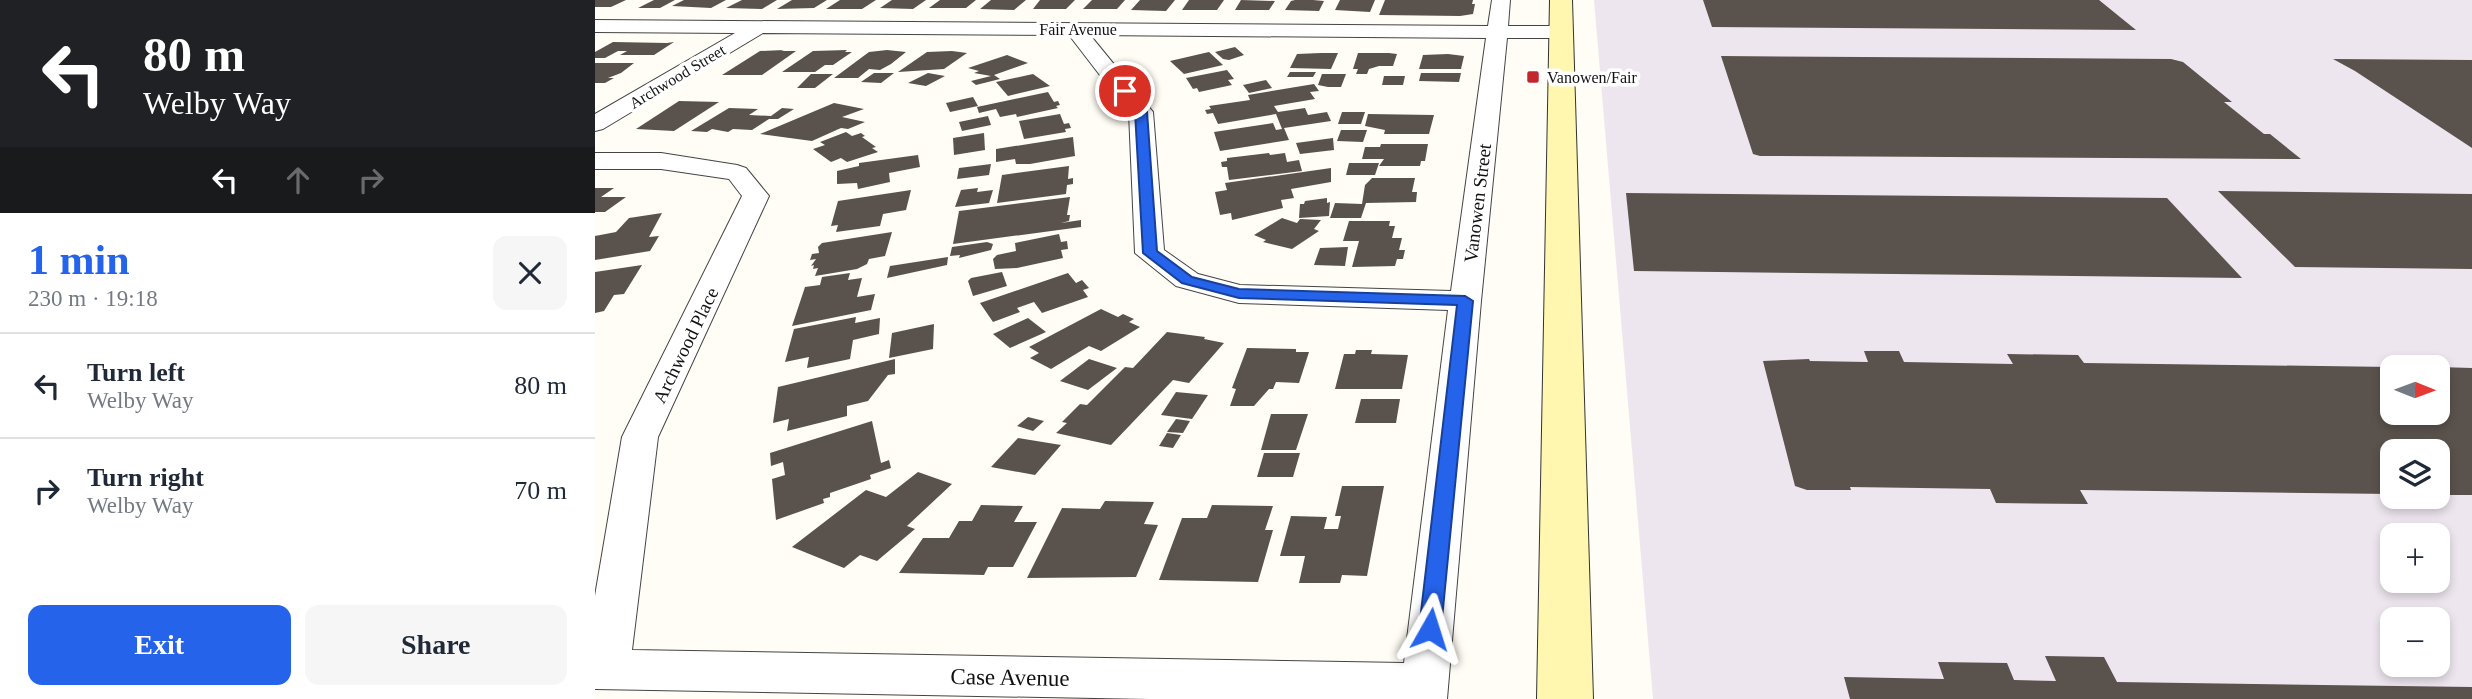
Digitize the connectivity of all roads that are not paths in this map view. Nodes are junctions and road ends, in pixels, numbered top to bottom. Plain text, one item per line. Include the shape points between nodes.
1 (1561, 0) edge
2 (1500, 16) edge
3 (595, 26) edge
4 (759, 27) junction
5 (1075, 29) junction
6 (1561, 32) junction
7 (595, 124) edge
8 (595, 161) edge
9 (1465, 301) junction
10 (601, 669) edge
11 (1424, 692) edge
12 (1565, 699) edge

1 - 6 main road
2 - 5 street, Fair Avenue
2 - 6 street, Fair Avenue
2 - 9 street, Vanowen Street
3 - 4 street, Fair Avenue
4 - 5 street, Fair Avenue
4 - 7 street, Archwood Street
5 - 9 street via 1141,112 1150,253 1187,280 1239,294
6 - 12 main road
8 - 10 street, Archwood Place via 661,161 737,173 755,196 640,438
9 - 11 street, Vanowen Street
10 - 11 street, Case Avenue

